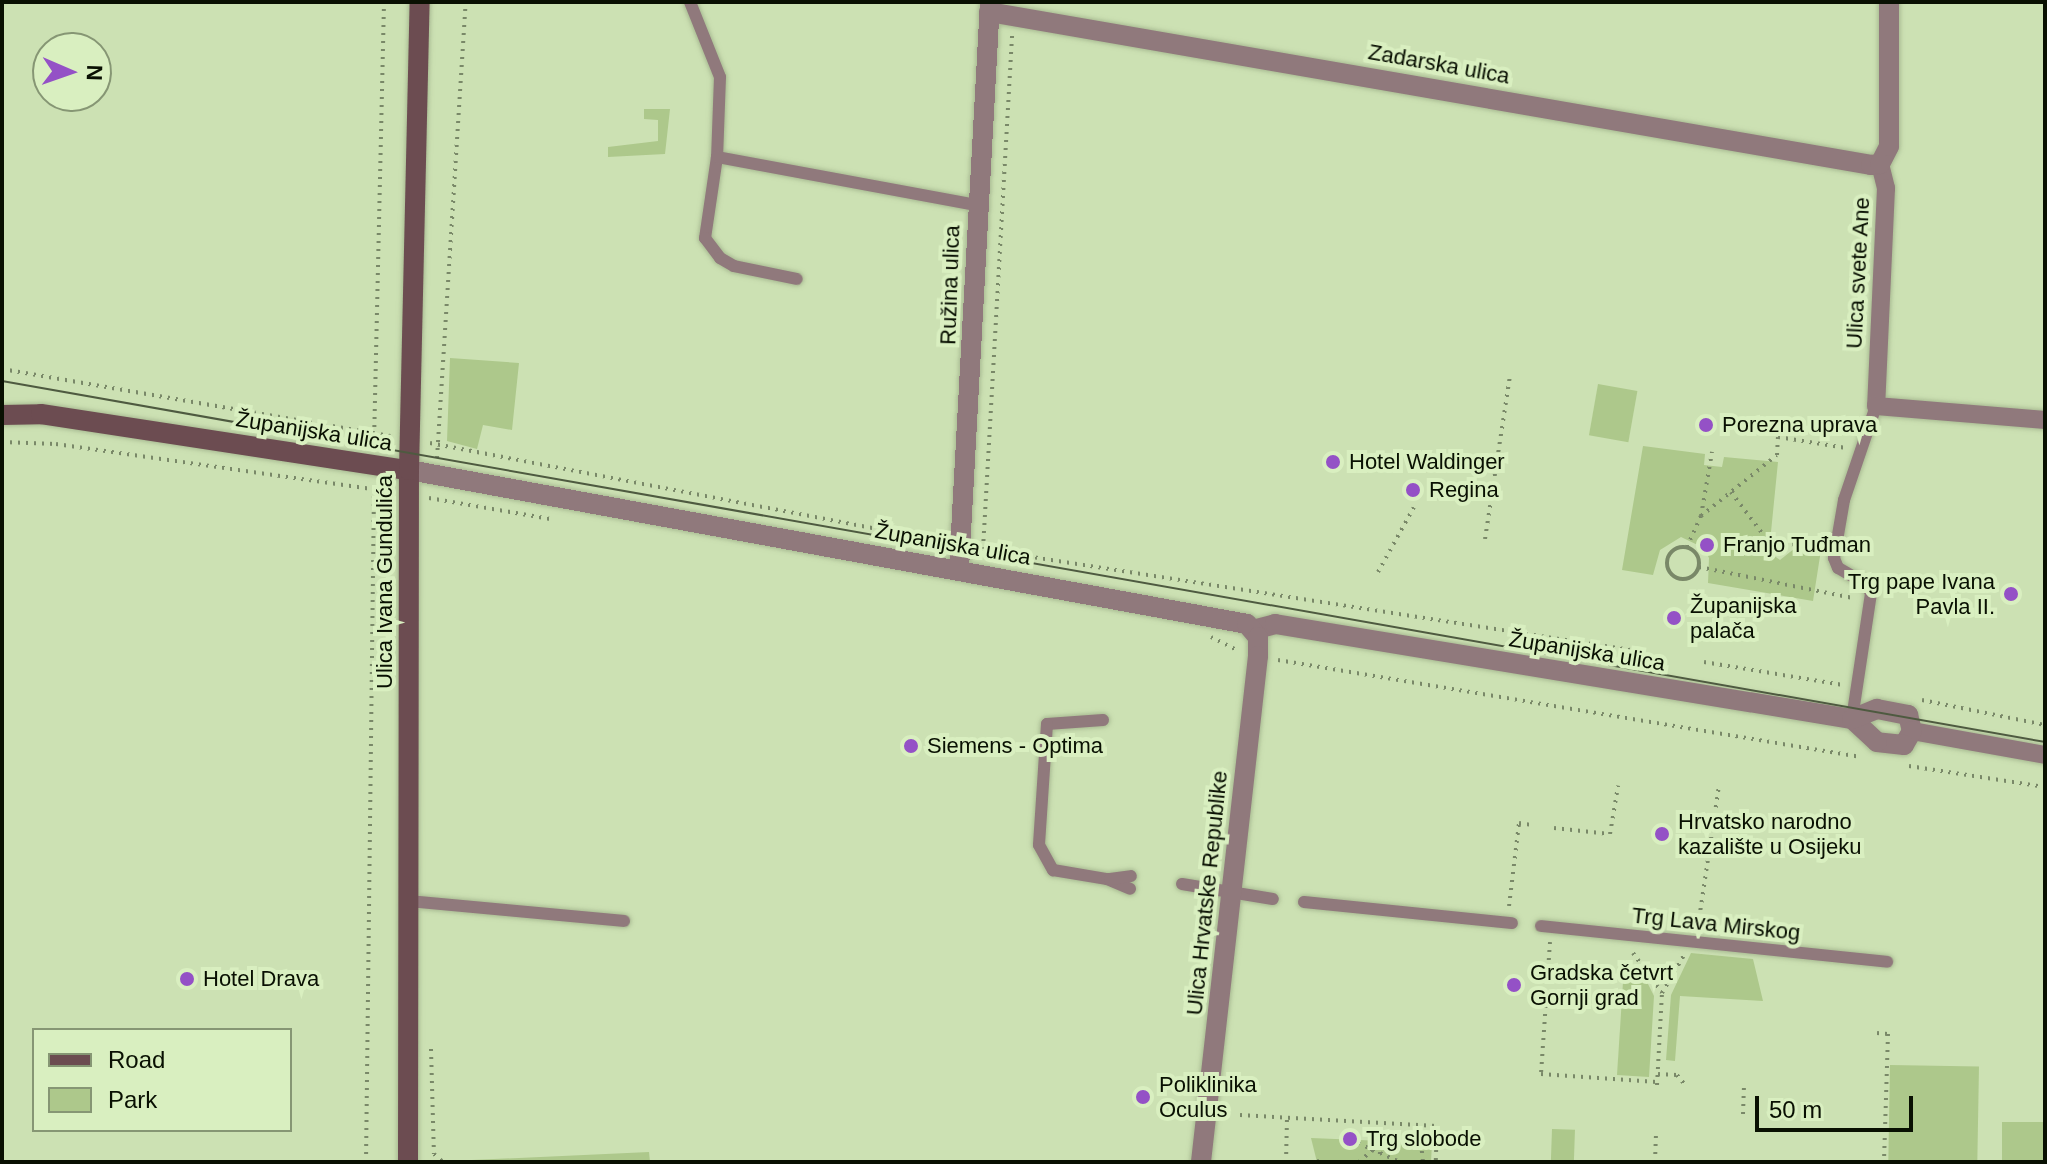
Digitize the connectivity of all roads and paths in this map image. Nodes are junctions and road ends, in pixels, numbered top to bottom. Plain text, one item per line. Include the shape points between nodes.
1 (384, 2) edge
2 (420, 2) edge
3 (466, 2) edge
4 (690, 2) edge
5 (1889, 2) edge
6 (989, 7) edge
7 (1013, 14) junction
8 (717, 157) junction
9 (1880, 164) junction
10 (976, 205) junction
11 (797, 279) dead end
12 (2, 369) edge
13 (1510, 376) dead end
14 (2, 400) edge
15 (1876, 406) junction
16 (41, 414) junction
17 (2, 415) edge
18 (2045, 420) edge
19 (374, 433) junction
20 (410, 439) junction
21 (2, 442) edge
22 (441, 445) junction
23 (1864, 451) junction
24 (1712, 452) dead end
25 (374, 465) junction
26 (409, 470) junction
27 (433, 474) junction
28 (374, 489) junction
29 (1731, 492) junction
30 (429, 507) dead end
31 (1414, 507) dead end
32 (1701, 516) junction
33 (1485, 539) dead end
34 (962, 546) junction
35 (1687, 547) junction
36 (983, 549) junction
37 (1835, 549) junction
38 (1699, 567) junction
39 (959, 569) junction
40 (1378, 572) dead end
41 (1871, 602) junction
42 (1253, 630) junction
43 (1637, 651) dead end
44 (1276, 660) dead end
45 (1704, 662) dead end
46 (1857, 688) junction
47 (1913, 699) dead end
48 (1629, 716) junction
49 (1852, 719) junction
50 (1103, 720) dead end
51 (2045, 725) edge
52 (1627, 726) dead end
53 (1912, 731) junction
54 (1728, 734) junction
55 (1727, 744) dead end
56 (2045, 755) edge
57 (1867, 758) dead end
58 (1898, 764) dead end
59 (1618, 786) dead end
60 (1719, 786) dead end
61 (2045, 787) edge
62 (1531, 825) dead end
63 (1554, 828) dead end
64 (1130, 883) dead end
65 (1185, 890) dead end
66 (1230, 895) junction
67 (1273, 899) dead end
68 (409, 901) junction
69 (1304, 902) dead end
70 (1510, 918) joint
71 (624, 921) dead end
72 (1541, 926) dead end
73 (1563, 940) dead end
74 (1693, 940) junction
75 (1627, 950) dead end
76 (1887, 962) dead end
77 (1662, 993) junction
78 (1877, 1033) dead end
79 (430, 1043) dead end
80 (1658, 1074) junction
81 (1685, 1085) dead end
82 (1744, 1088) dead end
83 (1743, 1114) dead end
84 (1240, 1115) dead end
85 (1287, 1118) junction
86 (1656, 1134) dead end
87 (1351, 1140) dead end
88 (1421, 1143) dead end
89 (1372, 1150) junction
90 (1380, 1154) junction
91 (1317, 1161) edge
92 (366, 1162) edge
93 (408, 1162) edge
94 (443, 1162) edge
95 (1201, 1162) edge
96 (1286, 1162) edge
97 (1323, 1162) edge
98 (1359, 1162) edge
99 (1379, 1162) edge
100 (1400, 1162) edge
101 (1423, 1162) edge
102 (1436, 1162) edge
103 (1655, 1162) edge
104 (1884, 1162) edge

1 - 19 path
2 - 20 main road, Ulica Ivana Gundulića
3 - 22 path
4 - 8 lane via 720,77
5 - 9 street, Ulica svete Ane via 1889,146
6 - 7 street, Zadarska ulica
6 - 10 street, Ružina ulica
7 - 9 street, Zadarska ulica via 1859,165
7 - 36 path
8 - 10 lane
8 - 11 lane via 705,238 710,248 734,266
9 - 15 street, Ulica svete Ane via 1886,188
10 - 34 street, Ružina ulica
12 - 19 path
13 - 33 path
14 - 16 main road, Županijska ulica
15 - 18 street
15 - 23 lane
16 - 17 main road, Županijska ulica
16 - 25 main road, Županijska ulica
19 - 20 path
19 - 25 path
20 - 22 path
20 - 26 main road, Ulica Ivana Gundulića
21 - 28 path via 56,444
22 - 27 path
22 - 34 path
23 - 29 path via 1778,437 1777,455
23 - 37 lane via 1844,500
24 - 32 path
25 - 26 main road, Županijska ulica
25 - 28 path
26 - 27 street, Županijska ulica
26 - 68 main road, Ulica Ivana Gundulića
27 - 30 path
27 - 39 street, Županijska ulica
28 - 92 path
29 - 32 path
29 - 37 path via 1768,541
31 - 40 path
32 - 35 path
34 - 36 path
34 - 39 street, Ružina ulica
35 - 38 path via 1697,554
35 - 38 path via 1669,555 1671,574 1690,579
36 - 43 path
37 - 41 lane via 1838,568 1866,584
38 - 41 path
39 - 42 street, Županijska ulica via 1222,616
41 - 46 lane
42 - 49 street, Županijska ulica via 1275,624
42 - 66 street, Ulica Hrvatske Republike via 1258,656
44 - 48 path
45 - 46 path
46 - 49 lane
47 - 51 path
48 - 52 path
48 - 54 path
49 - 53 street, Županijska ulica via 1877,709 1898,710 1908,715
49 - 53 street, Županijska ulica via 1877,742 1892,747 1904,745
50 - 64 lane via 1047,724 1038,820 1044,863 1053,870
53 - 56 street, Županijska ulica
54 - 55 path
54 - 57 path
58 - 61 path
59 - 63 path via 1610,834
60 - 74 path
62 - 70 path via 1519,823
65 - 66 lane
66 - 67 lane
66 - 95 street, Ulica Hrvatske Republike
68 - 71 lane
68 - 93 main road, Ulica Ivana Gundulića
69 - 70 lane
72 - 74 lane, Trg Lava Mirskog
73 - 80 path via 1550,937 1541,1074 1657,1083
74 - 76 lane, Trg Lava Mirskog
74 - 77 path
75 - 77 path
77 - 80 path
78 - 104 path via 1888,1034
79 - 94 path via 434,1154
80 - 81 path via 1677,1075
82 - 83 path
84 - 85 path
85 - 96 path
85 - 102 path via 1437,1126
86 - 103 path
87 - 89 path
88 - 101 path
89 - 90 path
89 - 90 path via 1382,1141
89 - 98 path
90 - 99 path
90 - 100 path
91 - 97 path

